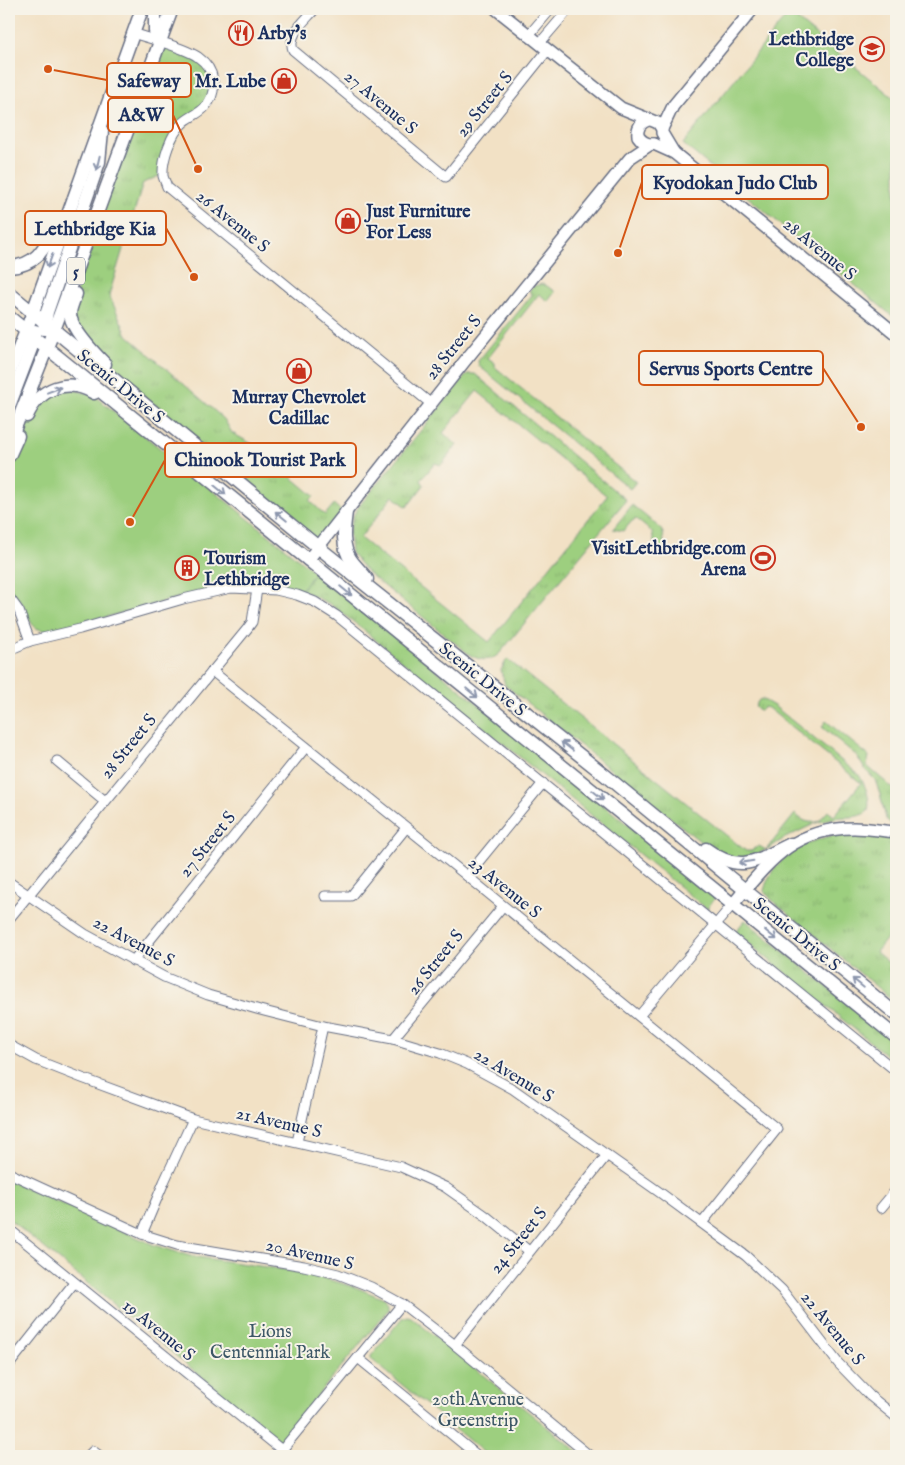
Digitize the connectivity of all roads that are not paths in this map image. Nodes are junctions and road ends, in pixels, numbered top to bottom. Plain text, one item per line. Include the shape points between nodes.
1 (142, 9) edge
2 (155, 9) edge
3 (172, 9) edge
4 (315, 9) edge
5 (496, 9) edge
6 (551, 9) edge
7 (568, 9) edge
8 (753, 9) edge
9 (133, 33) junction
10 (528, 36) junction
11 (159, 42) junction
12 (543, 47) junction
13 (673, 106) junction
14 (621, 108) junction
15 (103, 115) junction
16 (650, 120) junction
17 (662, 131) junction
18 (638, 134) junction
19 (652, 144) junction
20 (674, 153) junction
21 (630, 158) junction
22 (446, 177) joint
23 (73, 199) junction
24 (98, 212) junction
25 (9, 267) edge
26 (9, 293) edge
27 (32, 312) junction
28 (9, 317) edge
29 (49, 326) junction
30 (30, 334) junction
31 (896, 334) edge
32 (47, 348) junction
33 (9, 373) edge
34 (430, 403) junction
35 (9, 406) edge
36 (128, 415) junction
37 (174, 428) junction
38 (9, 443) edge
39 (9, 456) edge
40 (346, 512) junction
41 (318, 547) junction
42 (308, 560) junction
43 (257, 588) junction
44 (380, 597) junction
45 (10, 601) edge
46 (30, 641) junction
47 (9, 650) edge
48 (212, 671) junction
49 (306, 747) junction
50 (57, 761) dead end
51 (606, 776) junction
52 (542, 783) junction
53 (105, 801) junction
54 (406, 828) junction
55 (896, 832) edge
56 (791, 844) junction
57 (467, 876) junction
58 (9, 882) edge
59 (744, 890) junction
60 (29, 894) junction
61 (325, 896) dead end
62 (733, 904) junction
63 (503, 906) junction
64 (9, 918) edge
65 (716, 924) junction
66 (133, 961) junction
67 (896, 1014) edge
68 (639, 1016) junction
69 (323, 1026) junction
70 (896, 1037) edge
71 (394, 1039) junction
72 (9, 1045) edge
73 (896, 1071) edge
74 (193, 1119) junction
75 (297, 1142) junction
76 (606, 1155) junction
77 (9, 1173) edge
78 (896, 1190) edge
79 (881, 1208) dead end
80 (702, 1223) junction
81 (9, 1229) edge
82 (142, 1234) junction
83 (529, 1251) junction
84 (74, 1283) junction
85 (402, 1304) junction
86 (455, 1345) junction
87 (358, 1358) junction
88 (9, 1365) edge
89 (896, 1417) edge
90 (282, 1454) edge
91 (88, 1456) edge
92 (100, 1456) edge
93 (478, 1456) edge
94 (590, 1456) edge

1 - 9 main road, 5
2 - 11 main road via 155,31
3 - 11 main road, 5
4 - 22 street, 27 Avenue S via 292,38 291,45 296,53
5 - 10 street
6 - 10 street
7 - 12 street, 29 Street S
8 - 13 street
9 - 11 street, 26 Avenue S
9 - 15 main road, 5
10 - 12 street
11 - 24 main road, 5
11 - 34 street, 26 Avenue S via 198,56 213,76 214,86 204,109 176,130 164,160 163,178 167,187
12 - 14 street
12 - 22 street, 29 Street S
13 - 16 street
13 - 17 street
14 - 16 street
14 - 18 street
15 - 23 main road, 5
15 -> 29 main road via 100,162 47,312
16 - 17 street via 658,123
16 - 18 street via 640,124
17 - 19 street via 659,140
17 - 20 street
18 - 19 street via 644,143
18 - 21 street
19 - 20 street
19 - 21 street
20 - 31 street, 28 Avenue S
21 - 34 street, 28 Street S
23 - 25 main road via 42,250 20,267
23 -> 27 main road, 5
24 - 29 main road, 5
24 - 37 main road via 70,312 71,319 98,357
26 - 27 main road, Scenic Drive S
27 - 29 main road, Scenic Drive S
27 - 30 main road via 36,323
28 - 30 main road, Scenic Drive S
29 - 32 main road via 42,338
29 - 37 main road, Scenic Drive S
30 - 32 main road, Scenic Drive S
30 - 33 main road
30 - 35 main road
32 - 36 main road, Scenic Drive S
32 - 38 main road
34 - 40 street, 28 Street S
39 -> 36 main road via 34,402 55,388 78,385
36 -> 42 main road, Scenic Drive S
41 -> 37 main road, Scenic Drive S
40 - 41 street, 28 Street S
40 - 44 main road via 344,534 347,553
41 - 42 street, 28 Street S
41 - 44 main road, Scenic Drive S
42 -> 62 main road, Scenic Drive S
43 - 46 street via 231,588 192,596
43 - 48 street, 28 Street S via 252,622
43 - 52 street via 296,595 337,616
51 -> 44 main road, Scenic Drive S
45 - 46 street via 19,611
46 - 47 street
48 - 49 street, 23 Avenue S
48 - 53 street, 28 Street S
49 - 54 street, 23 Avenue S
49 - 66 street, 27 Street S
50 - 53 street
56 -> 51 main road via 747,863 728,862
51 - 59 main road, Scenic Drive S
52 - 57 street
52 - 65 street
53 - 60 street, 28 Street S
54 - 57 street, 23 Avenue S
54 - 61 street via 351,896
55 - 56 street via 834,829
56 - 59 street
57 - 63 street, 23 Avenue S
58 - 60 street, 22 Avenue S
59 - 62 street
67 -> 59 main road, Scenic Drive S
60 - 64 street, 28 Street S
60 - 66 street, 22 Avenue S via 85,934
62 - 65 street
62 -> 70 main road, Scenic Drive S
63 - 68 street, 23 Avenue S
63 - 71 street, 26 Street S
65 - 68 street
65 - 73 street
66 - 69 street, 22 Avenue S via 208,995
68 - 80 street, 23 Avenue S via 777,1129
69 - 71 street, 22 Avenue S
69 - 75 street
71 - 76 street, 22 Avenue S via 440,1053 493,1077
72 - 74 street, 21 Avenue S via 36,1060
74 - 75 street, 21 Avenue S
74 - 82 street
75 - 83 street, 21 Avenue S via 401,1167 445,1187
76 - 80 street, 22 Avenue S
76 - 83 street, 24 Street S
77 - 82 street, 20 Avenue S
78 - 79 street
80 - 89 street, 22 Avenue S via 746,1256 782,1290 838,1363
81 - 84 street, 19 Avenue S
82 - 85 street, 20 Avenue S via 177,1245 338,1274
83 - 86 street, 24 Street S
84 - 88 street
84 - 90 street, 19 Avenue S
85 - 86 street, 20 Avenue S
85 - 87 street
86 - 94 street, 20 Avenue S
87 - 90 street
87 - 93 street
91 - 92 street via 93,1451

